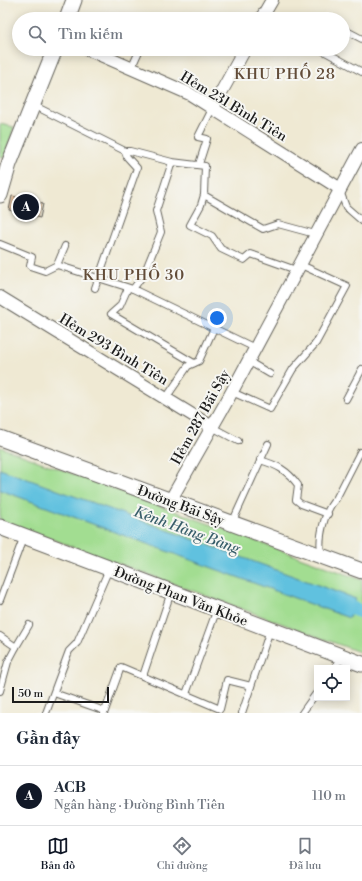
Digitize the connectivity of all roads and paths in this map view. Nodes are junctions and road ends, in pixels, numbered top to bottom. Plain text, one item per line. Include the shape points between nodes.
1 (74, 0) edge
2 (272, 0) edge
3 (70, 12) edge
4 (265, 12) edge
5 (350, 33) edge
6 (362, 39) edge
7 (52, 56) edge
8 (102, 56) edge
9 (137, 56) edge
10 (241, 56) edge
11 (333, 56) edge
12 (131, 69) junction
13 (362, 72) edge
14 (33, 105) junction
15 (212, 109) junction
16 (126, 151) junction
17 (361, 154) edge
18 (172, 162) junction
19 (5, 164) edge
20 (199, 164) junction
21 (340, 188) junction
22 (1, 191) edge
23 (204, 195) junction
24 (362, 221) edge
25 (315, 234) junction
26 (0, 244) edge
27 (64, 246) dead end
28 (58, 265) junction
29 (298, 267) junction
30 (98, 278) junction
31 (95, 288) dead end
32 (130, 289) junction
33 (0, 297) edge
34 (214, 328) junction
35 (255, 348) junction
36 (248, 361) junction
37 (194, 363) junction
38 (362, 369) edge
39 (270, 374) dead end
40 (232, 392) junction
41 (166, 398) junction
42 (346, 400) dead end
43 (212, 427) junction
44 (0, 438) edge
45 (238, 442) dead end
46 (268, 444) dead end
47 (360, 452) dead end
48 (260, 460) junction
49 (170, 501) junction
50 (328, 514) junction
51 (232, 523) junction
52 (0, 527) edge
53 (24, 536) junction
54 (322, 556) junction
55 (109, 569) junction
56 (362, 571) edge
57 (171, 592) junction
58 (0, 600) edge
59 (217, 609) junction
60 (29, 625) dead end
61 (270, 630) junction
62 (0, 636) edge
63 (16, 646) junction
64 (338, 662) edge
65 (362, 664) edge
66 (143, 676) junction
67 (251, 686) junction
68 (0, 691) edge
69 (54, 693) junction
70 (186, 694) junction
71 (314, 696) edge
72 (104, 712) edge
73 (46, 713) edge
74 (242, 713) edge
75 (302, 713) edge

1 - 3 street
2 - 4 street
5 - 6 lane
7 - 14 street
8 - 12 street, Hẻm 231 Bình Tiên
9 - 12 lane
10 - 15 street
11 - 13 lane
12 - 15 street, Hẻm 231 Bình Tiên via 190,94
14 - 16 lane
14 - 19 street
15 - 20 lane via 198,137 207,139
15 - 21 street, Hẻm 231 Bình Tiên
16 - 18 lane
16 - 30 lane via 127,157 137,168
17 - 21 street
18 - 20 lane
18 - 32 lane via 156,211 161,232 144,274
19 - 22 street
20 - 23 lane via 205,166
21 - 24 lane via 346,207
21 - 25 street
23 - 25 lane via 263,229 278,224
23 - 29 lane via 190,225 212,236 221,249 244,260 251,254
25 - 29 street
26 - 28 lane via 32,257 30,266 45,271
27 - 28 lane
28 - 30 lane
29 - 35 street
29 - 40 lane via 347,286 316,343 293,369 270,409
30 - 31 lane
30 - 32 lane
32 - 34 lane
32 - 37 lane via 120,306 111,314
33 - 41 street, Hẻm 293 Bình Tiên
34 - 35 lane
34 - 37 lane via 200,361
35 - 36 street, Hẻm 287 Bãi Sậy
36 - 39 lane
36 - 40 street, Hẻm 287 Bãi Sậy
37 - 41 lane via 188,366
38 - 42 lane
40 - 43 street, Hẻm 287 Bãi Sậy
41 - 43 street, Hẻm 293 Bình Tiên
43 - 45 lane
43 - 49 street, Hẻm 287 Bãi Sậy
44 - 49 street, Đường Bãi Sậy
46 - 48 lane
47 - 50 lane
48 - 50 lane via 278,465 291,475 298,485 296,500 301,504
48 - 51 lane
49 - 51 street, Đường Bãi Sậy
50 - 54 lane via 319,547
51 - 54 street, Đường Bãi Sậy
52 - 53 street, Đường Phan Văn Khỏe
53 - 55 street, Đường Phan Văn Khỏe
53 - 58 lane
54 - 56 street, Đường Bãi Sậy
55 - 57 street, Đường Phan Văn Khỏe
55 - 69 lane via 76,643 69,651
57 - 59 street, Đường Phan Văn Khỏe
57 - 66 lane
59 - 61 street, Đường Phan Văn Khỏe
59 - 70 lane
60 - 63 lane
61 - 64 street, Đường Phan Văn Khỏe
61 - 67 lane
62 - 63 lane
63 - 68 lane via 8,662
64 - 65 street, Đường Phan Văn Khỏe
66 - 70 lane
66 - 72 lane via 121,667
67 - 70 lane via 228,680 220,709
67 - 74 lane
69 - 72 lane
69 - 73 lane
71 - 75 lane

